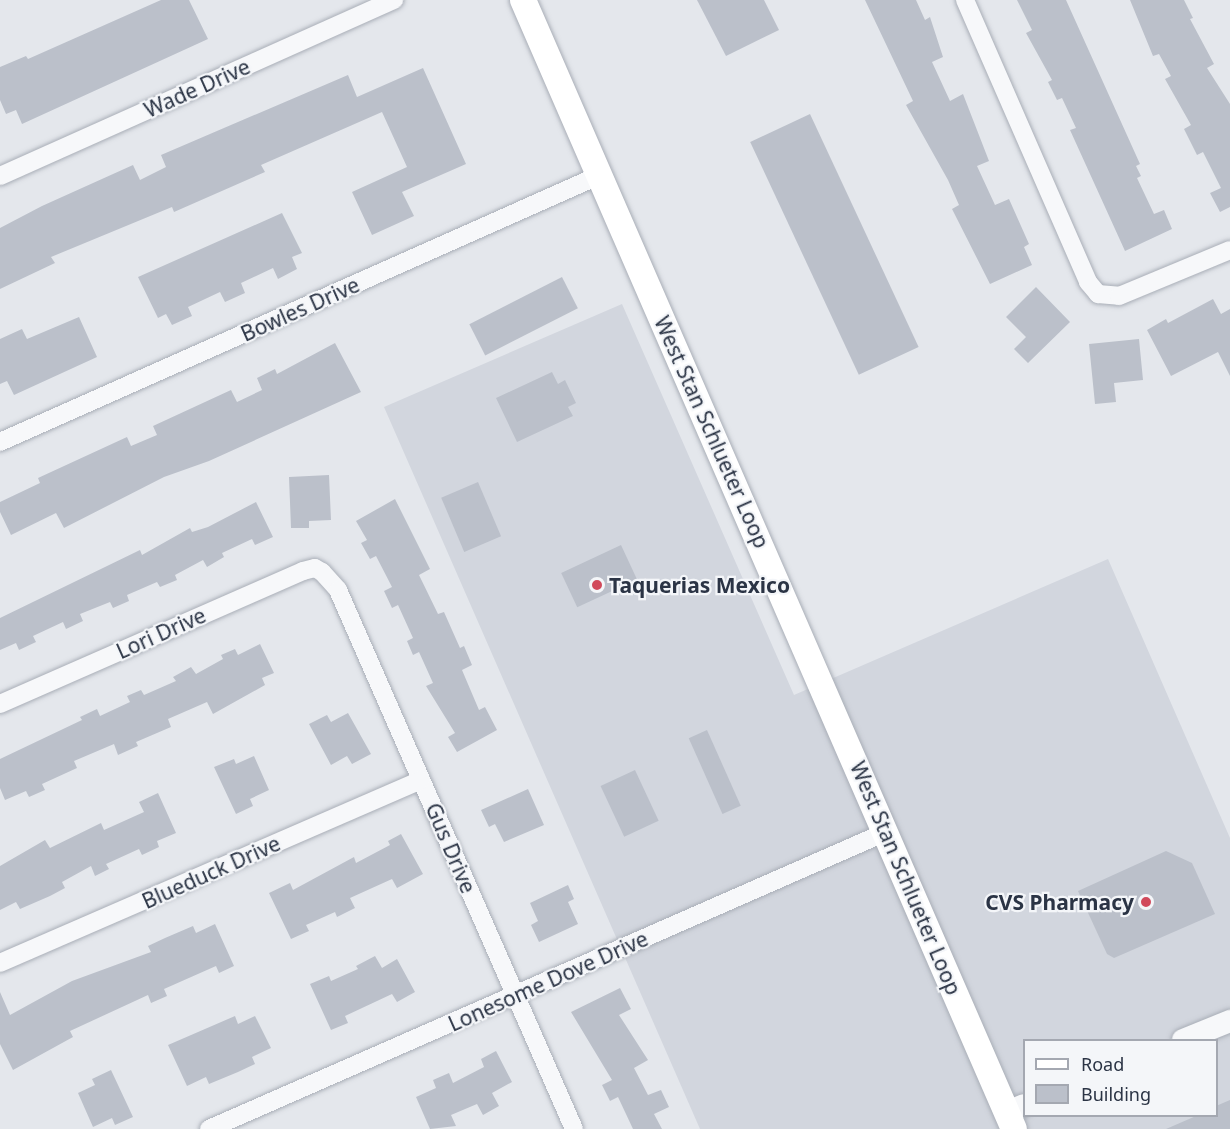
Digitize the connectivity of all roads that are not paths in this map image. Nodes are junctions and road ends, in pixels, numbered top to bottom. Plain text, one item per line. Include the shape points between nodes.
1 (394, 0) edge
2 (522, 0) edge
3 (965, 0) edge
4 (0, 176) edge
5 (600, 176) junction
6 (1230, 250) edge
7 (0, 442) edge
8 (322, 572) joint
9 (0, 704) edge
10 (422, 780) junction
11 (886, 832) junction
12 (0, 963) edge
13 (515, 995) junction
14 (1230, 1021) edge
15 (1188, 1039) edge
16 (1015, 1116) edge
17 (209, 1129) edge
18 (574, 1129) edge

1 - 4 street, Wade Drive
2 - 5 main road, West Stan Schlueter Loop
3 - 6 street via 1088,282 1098,294 1119,296
5 - 7 street, Bowles Drive
5 - 11 main road, West Stan Schlueter Loop
8 - 9 street, Lori Drive via 315,568 303,571
8 - 10 street, Gus Drive via 338,590
10 - 12 street, Blueduck Drive
10 - 13 street, Gus Drive
11 - 13 street, Lonesome Dove Drive
11 - 16 main road, West Stan Schlueter Loop
13 - 17 street, Lonesome Dove Drive
13 - 18 street, Gus Drive
14 - 15 street

